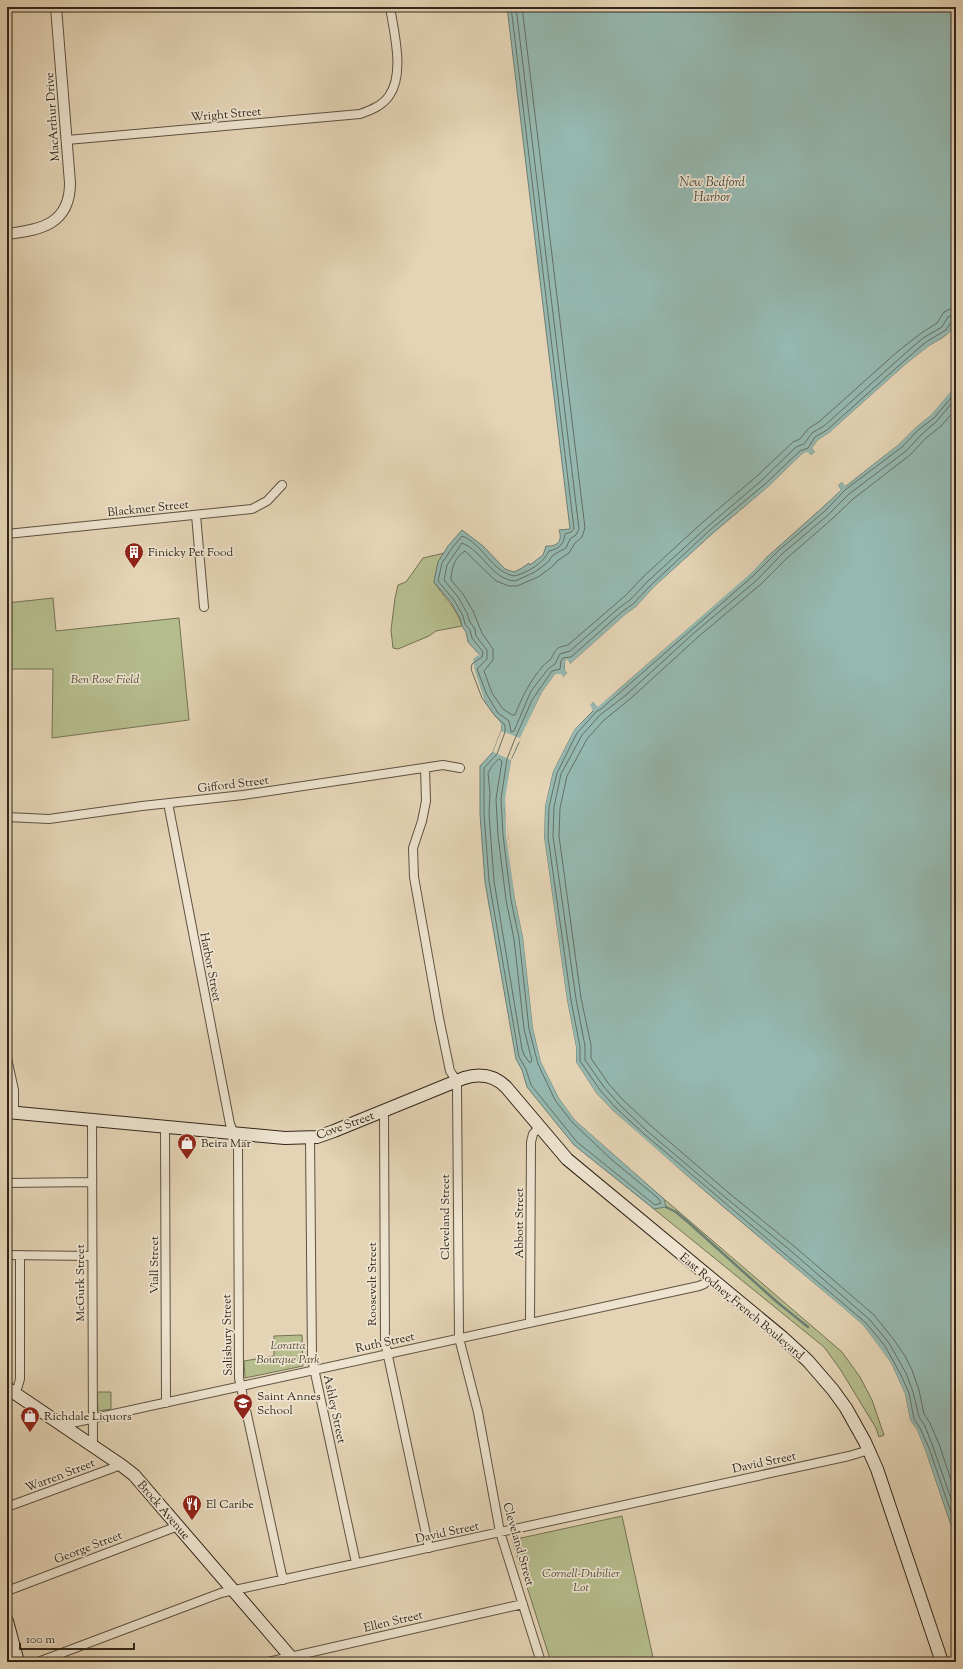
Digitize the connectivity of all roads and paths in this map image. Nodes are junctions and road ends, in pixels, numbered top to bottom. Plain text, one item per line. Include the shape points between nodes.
1 (56, 7) edge
2 (390, 7) edge
3 (67, 140) junction
4 (7, 234) edge
5 (282, 485) dead end
6 (196, 515) junction
7 (7, 534) edge
8 (204, 607) dead end
9 (425, 768) junction
10 (460, 768) dead end
11 (168, 803) junction
12 (7, 817) edge
13 (7, 1058) edge
14 (456, 1080) junction
15 (506, 1087) joint
16 (384, 1111) junction
17 (11, 1112) edge
18 (92, 1120) junction
19 (165, 1127) junction
20 (540, 1127) junction
21 (234, 1134) junction
22 (310, 1138) junction
23 (92, 1182) junction
24 (7, 1183) edge
25 (7, 1255) edge
26 (20, 1255) junction
27 (92, 1256) junction
28 (710, 1278) junction
29 (530, 1323) junction
30 (459, 1338) junction
31 (387, 1354) junction
32 (314, 1370) junction
33 (241, 1386) junction
34 (11, 1390) edge
35 (166, 1403) junction
36 (93, 1419) junction
37 (63, 1425) junction
38 (93, 1445) junction
39 (869, 1450) junction
40 (121, 1465) junction
41 (7, 1508) edge
42 (178, 1526) junction
43 (500, 1532) junction
44 (429, 1548) junction
45 (356, 1563) junction
46 (283, 1580) junction
47 (234, 1590) junction
48 (7, 1591) edge
49 (523, 1604) junction
50 (7, 1621) edge
51 (292, 1659) edge
52 (18, 1662) edge
53 (38, 1662) edge
54 (268, 1662) edge
55 (541, 1662) edge
56 (942, 1662) edge

1 - 3 street, MacArthur Drive
2 - 3 street, Wright Street via 396,76 392,90 385,100 360,114
3 - 4 street, MacArthur Drive via 70,183 69,195 62,212 46,226
5 - 6 street, Blackmer Street via 267,501 252,509
6 - 7 street, Blackmer Street
6 - 8 street
9 - 10 street, Gifford Street via 443,765
9 - 11 street, Gifford Street via 243,795
9 - 14 street, Cleveland Street via 426,801 413,848 414,877 442,1033 450,1071
11 - 12 street, Gifford Street via 49,819
11 - 21 street, Harbor Street via 203,990
13 - 17 street via 14,1090
14 - 15 main road, Cove Street via 486,1076 496,1079
14 - 16 main road, Cove Street
14 - 30 street, Cleveland Street
15 - 20 main road, East Rodney French Boulevard
16 - 22 main road, Cove Street
16 - 31 street, Roosevelt Street via 384,1338
17 - 18 main road, Cove Street
18 - 19 main road, Cove Street
18 - 23 street, McGurk Street
19 - 21 main road, Cove Street
19 - 35 street, Viall Street
20 - 28 main road, East Rodney French Boulevard via 567,1159
20 - 29 street, Abbott Street via 533,1134 531,1142
21 - 22 main road, Cove Street
21 - 33 street, Salisbury Street via 238,1143 238,1358
22 - 32 street, Ashley Street
23 - 24 street
23 - 27 street, McGurk Street
25 - 26 street
26 - 27 street
26 - 34 street via 20,1379 18,1386
27 - 36 street, McGurk Street
28 - 29 street, Ruth Street via 699,1286
28 - 39 main road, East Rodney French Boulevard via 782,1337 816,1370 840,1399
29 - 30 street, Ruth Street
30 - 31 street, Ruth Street
30 - 43 street, Cleveland Street via 478,1412
31 - 32 street, Ruth Street
31 - 44 street, Roosevelt Street
32 - 33 street, Ruth Street
32 - 45 street, Ashley Street
33 - 35 street, Ruth Street
33 - 46 street, Salisbury Street
34 - 37 main road, Brock Avenue
35 - 36 street, Ruth Street
36 - 37 street, Ruth Street
36 - 38 street, McGurk Street
37 - 38 main road, Brock Avenue
38 - 40 main road, Brock Avenue
39 - 43 street, David Street
39 - 56 main road, East Rodney French Boulevard
40 - 41 street, Warren Street
40 - 42 main road, Brock Avenue via 134,1475
42 - 47 main road, Brock Avenue
42 - 48 street, George Street
43 - 44 street, David Street
43 - 49 street, Cleveland Street
44 - 45 street, David Street
45 - 46 street, David Street
46 - 47 street, David Street
47 - 51 main road, Brock Avenue
47 - 53 street, David Street
49 - 51 street, Ellen Street
49 - 55 street, Cleveland Street
50 - 52 main road
51 - 54 street, Ellen Street

